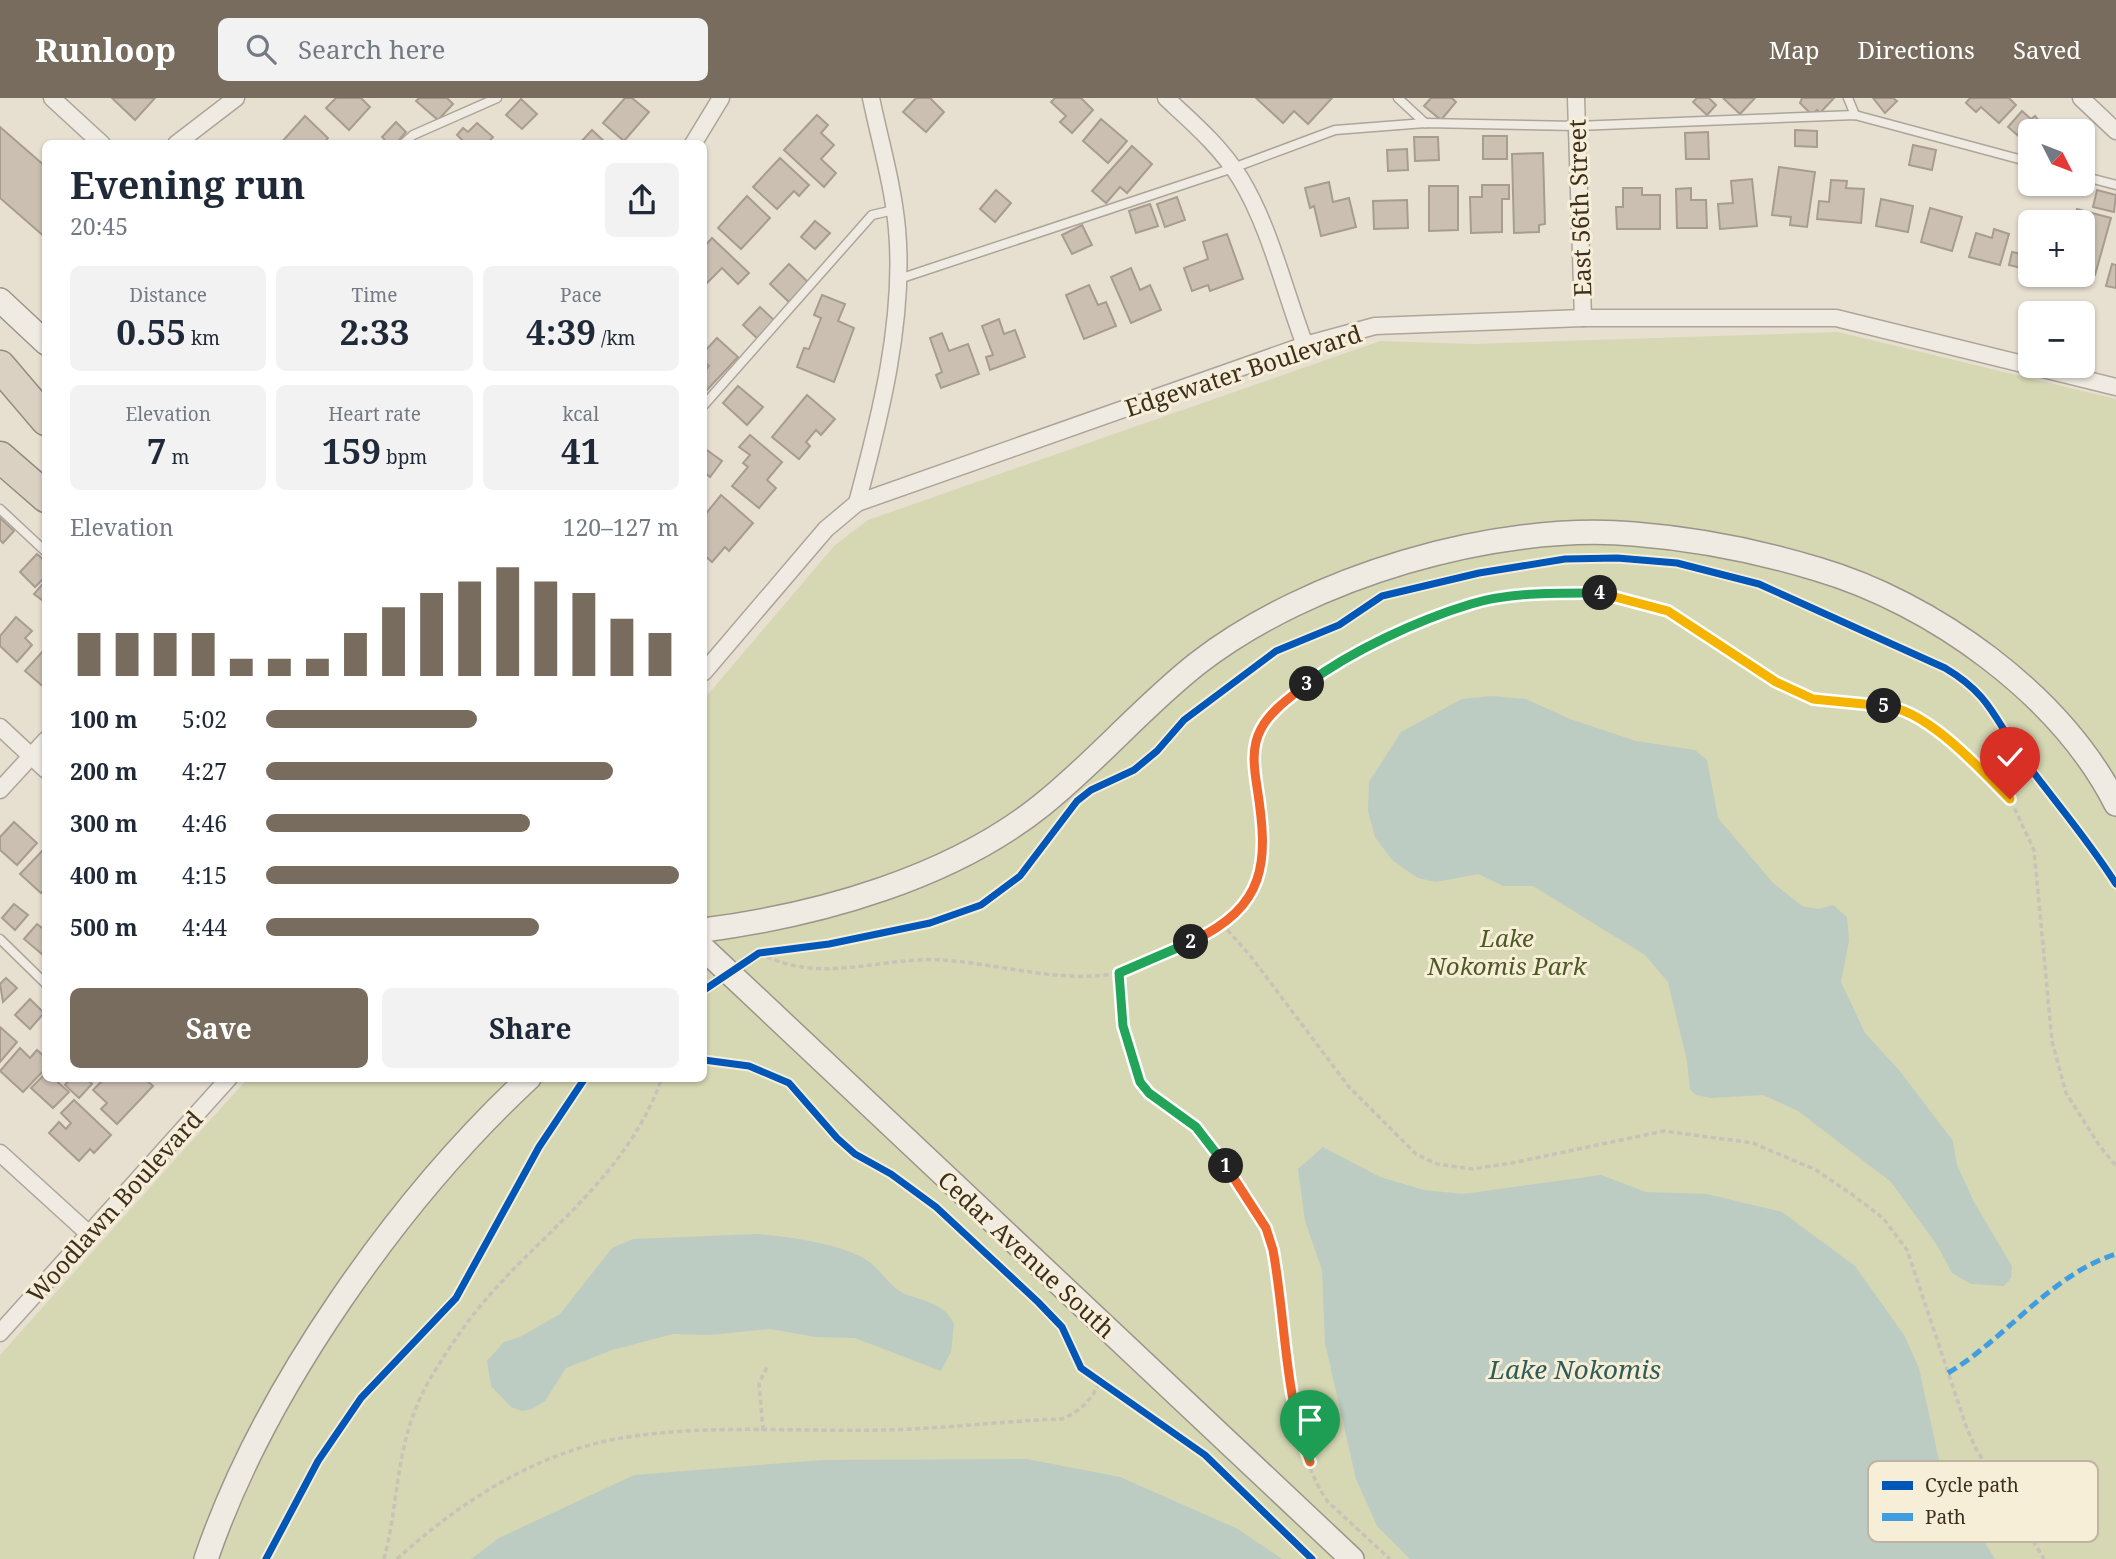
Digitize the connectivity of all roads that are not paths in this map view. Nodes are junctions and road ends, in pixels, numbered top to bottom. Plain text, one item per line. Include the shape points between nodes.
1 (52, 98) edge
2 (236, 98) edge
3 (498, 98) edge
4 (721, 98) edge
5 (870, 98) edge
6 (1166, 98) edge
7 (1398, 98) edge
8 (1576, 98) edge
9 (1848, 98) edge
10 (2081, 98) edge
11 (1855, 115) junction
12 (1425, 123) junction
13 (1576, 125) junction
14 (2116, 131) edge
15 (98, 140) edge
16 (181, 140) edge
17 (408, 140) edge
18 (695, 140) edge
19 (2018, 159) edge
20 (1233, 168) junction
21 (2095, 180) edge
22 (2116, 186) edge
23 (894, 210) junction
24 (896, 280) junction
25 (0, 300) edge
26 (1583, 318) junction
27 (42, 339) edge
28 (1305, 345) junction
29 (0, 366) edge
30 (0, 384) edge
31 (2116, 387) edge
32 (707, 402) edge
33 (42, 415) edge
34 (42, 422) edge
35 (0, 457) edge
36 (42, 494) edge
37 (857, 503) junction
38 (0, 509) edge
39 (42, 548) edge
40 (707, 668) edge
41 (0, 727) edge
42 (42, 744) edge
43 (31, 756) junction
44 (42, 766) edge
45 (0, 790) edge
46 (2116, 804) edge
47 (707, 930) edge
48 (0, 939) edge
49 (707, 952) edge
50 (42, 980) edge
51 (225, 1082) edge
52 (525, 1082) edge
53 (0, 1153) edge
54 (88, 1233) junction
55 (0, 1333) edge
56 (206, 1559) edge
57 (1352, 1559) edge

1 - 15 street
2 - 16 street
3 - 17 lane
4 - 18 street
5 - 23 street
6 - 20 street
7 - 12 lane
8 - 13 street, East 56th Street
9 - 11 lane
10 - 14 street
11 - 13 lane
11 - 19 lane
12 - 13 lane
12 - 20 lane via 1335,130
13 - 26 street, East 56th Street
20 - 24 lane
20 - 28 street via 1256,210
21 - 22 lane
23 - 24 street
23 - 32 lane via 872,215
24 - 37 street via 890,362
25 - 27 street
26 - 28 street, Edgewater Boulevard via 1375,326
26 - 31 street, Edgewater Boulevard via 1836,318
28 - 37 street, Edgewater Boulevard
29 - 33 highway
30 - 34 highway
35 - 36 highway
37 - 40 street, Edgewater Boulevard via 826,529
38 - 39 lane
41 - 43 street
42 - 43 street
43 - 44 street
43 - 45 street
46 - 47 street via 2075,745 2015,678 1959,636 1905,604 1849,578 1717,544 1631,533 1566,535 1427,555 1326,589 1261,620 1198,663 1045,803 1003,835 944,866 850,899
48 - 50 lane
49 - 57 street, Cedar Avenue South
51 - 54 street, Woodlawn Boulevard
52 - 56 street via 472,1132 359,1276 255,1443
53 - 54 street
54 - 55 street, Woodlawn Boulevard

